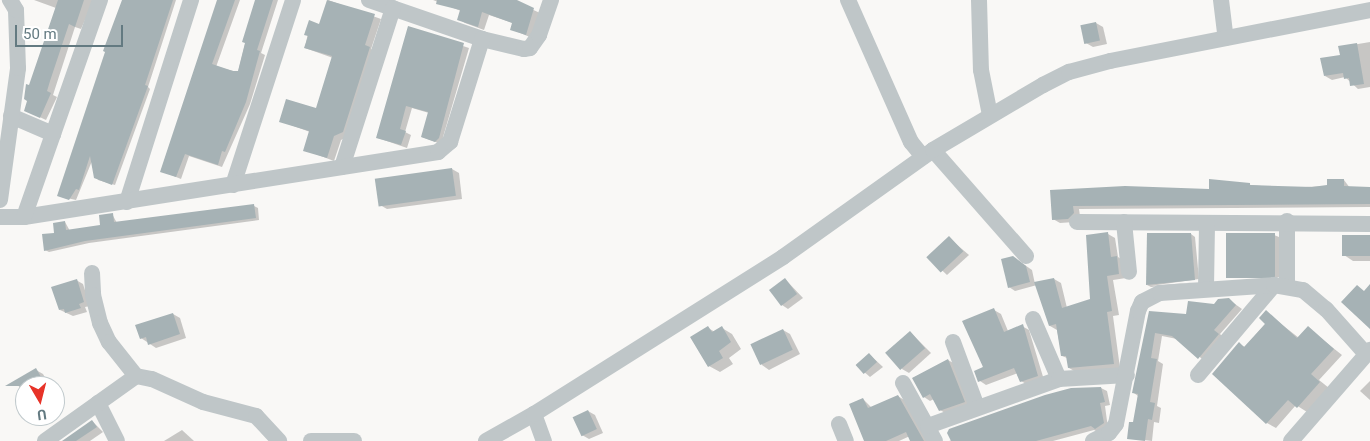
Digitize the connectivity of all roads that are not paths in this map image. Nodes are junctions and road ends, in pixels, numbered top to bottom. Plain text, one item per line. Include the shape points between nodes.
1 (10, 0) edge
2 (100, 0) edge
3 (191, 0) edge
4 (293, 0) edge
5 (368, 0) edge
6 (551, 0) edge
7 (848, 0) edge
8 (979, 0) edge
9 (1221, 0) edge
10 (393, 8) junction
11 (1370, 10) edge
12 (1226, 38) junction
13 (482, 39) junction
14 (990, 114) junction
15 (11, 116) junction
16 (53, 134) junction
17 (928, 153) junction
18 (342, 168) junction
19 (233, 185) junction
20 (0, 200) edge
21 (126, 202) junction
22 (0, 217) edge
23 (24, 217) junction
24 (1287, 221) junction
25 (1077, 222) dead end
26 (1124, 222) junction
27 (1207, 223) junction
28 (1370, 224) edge
29 (1026, 256) dead end
30 (1129, 272) dead end
31 (92, 273) dead end
32 (1280, 286) junction
33 (1206, 288) junction
34 (1033, 319) dead end
35 (953, 342) dead end
36 (1368, 352) edge
37 (1127, 375) junction
38 (1198, 375) dead end
39 (136, 376) junction
40 (1059, 379) junction
41 (903, 383) dead end
42 (98, 404) junction
43 (977, 407) junction
44 (534, 414) junction
45 (839, 424) dead end
46 (928, 426) junction
47 (45, 441) edge
48 (118, 441) edge
49 (279, 441) edge
50 (311, 441) edge
51 (354, 441) edge
52 (486, 441) edge
53 (544, 441) edge
54 (846, 441) edge
55 (936, 441) edge
56 (1092, 441) edge
57 (1291, 441) edge

1 - 15 street via 16,10 18,68
2 - 16 street
3 - 21 street
4 - 19 street
5 - 10 street
6 - 13 street via 539,35 530,48 516,48
7 - 17 street via 911,142
8 - 14 street via 981,70
9 - 12 street
10 - 13 street
10 - 18 street
11 - 12 street
12 - 14 street via 1088,66 1043,84
13 - 18 street via 450,142 444,150
14 - 17 street
15 - 16 street
15 - 20 street
16 - 23 street
17 - 29 street
17 - 44 street via 782,257
18 - 19 street
19 - 21 street
21 - 23 street
22 - 23 street
24 - 27 street
24 - 28 street
24 - 32 street
25 - 26 street
26 - 27 street
26 - 30 street
27 - 33 street
31 - 39 street via 92,295 100,323 109,342
32 - 33 street
32 - 36 street via 1303,290
32 - 38 street
33 - 37 street via 1160,293 1142,302
34 - 40 street
35 - 43 street
36 - 57 street
37 - 40 street
37 - 56 street via 1116,424 1109,433
39 - 42 street
39 - 49 street via 152,379 203,402 256,416
40 - 43 street
41 - 46 street
42 - 47 street
42 - 48 street
43 - 46 street
44 - 52 street
44 - 53 street
45 - 54 street
46 - 55 street
50 - 51 street

